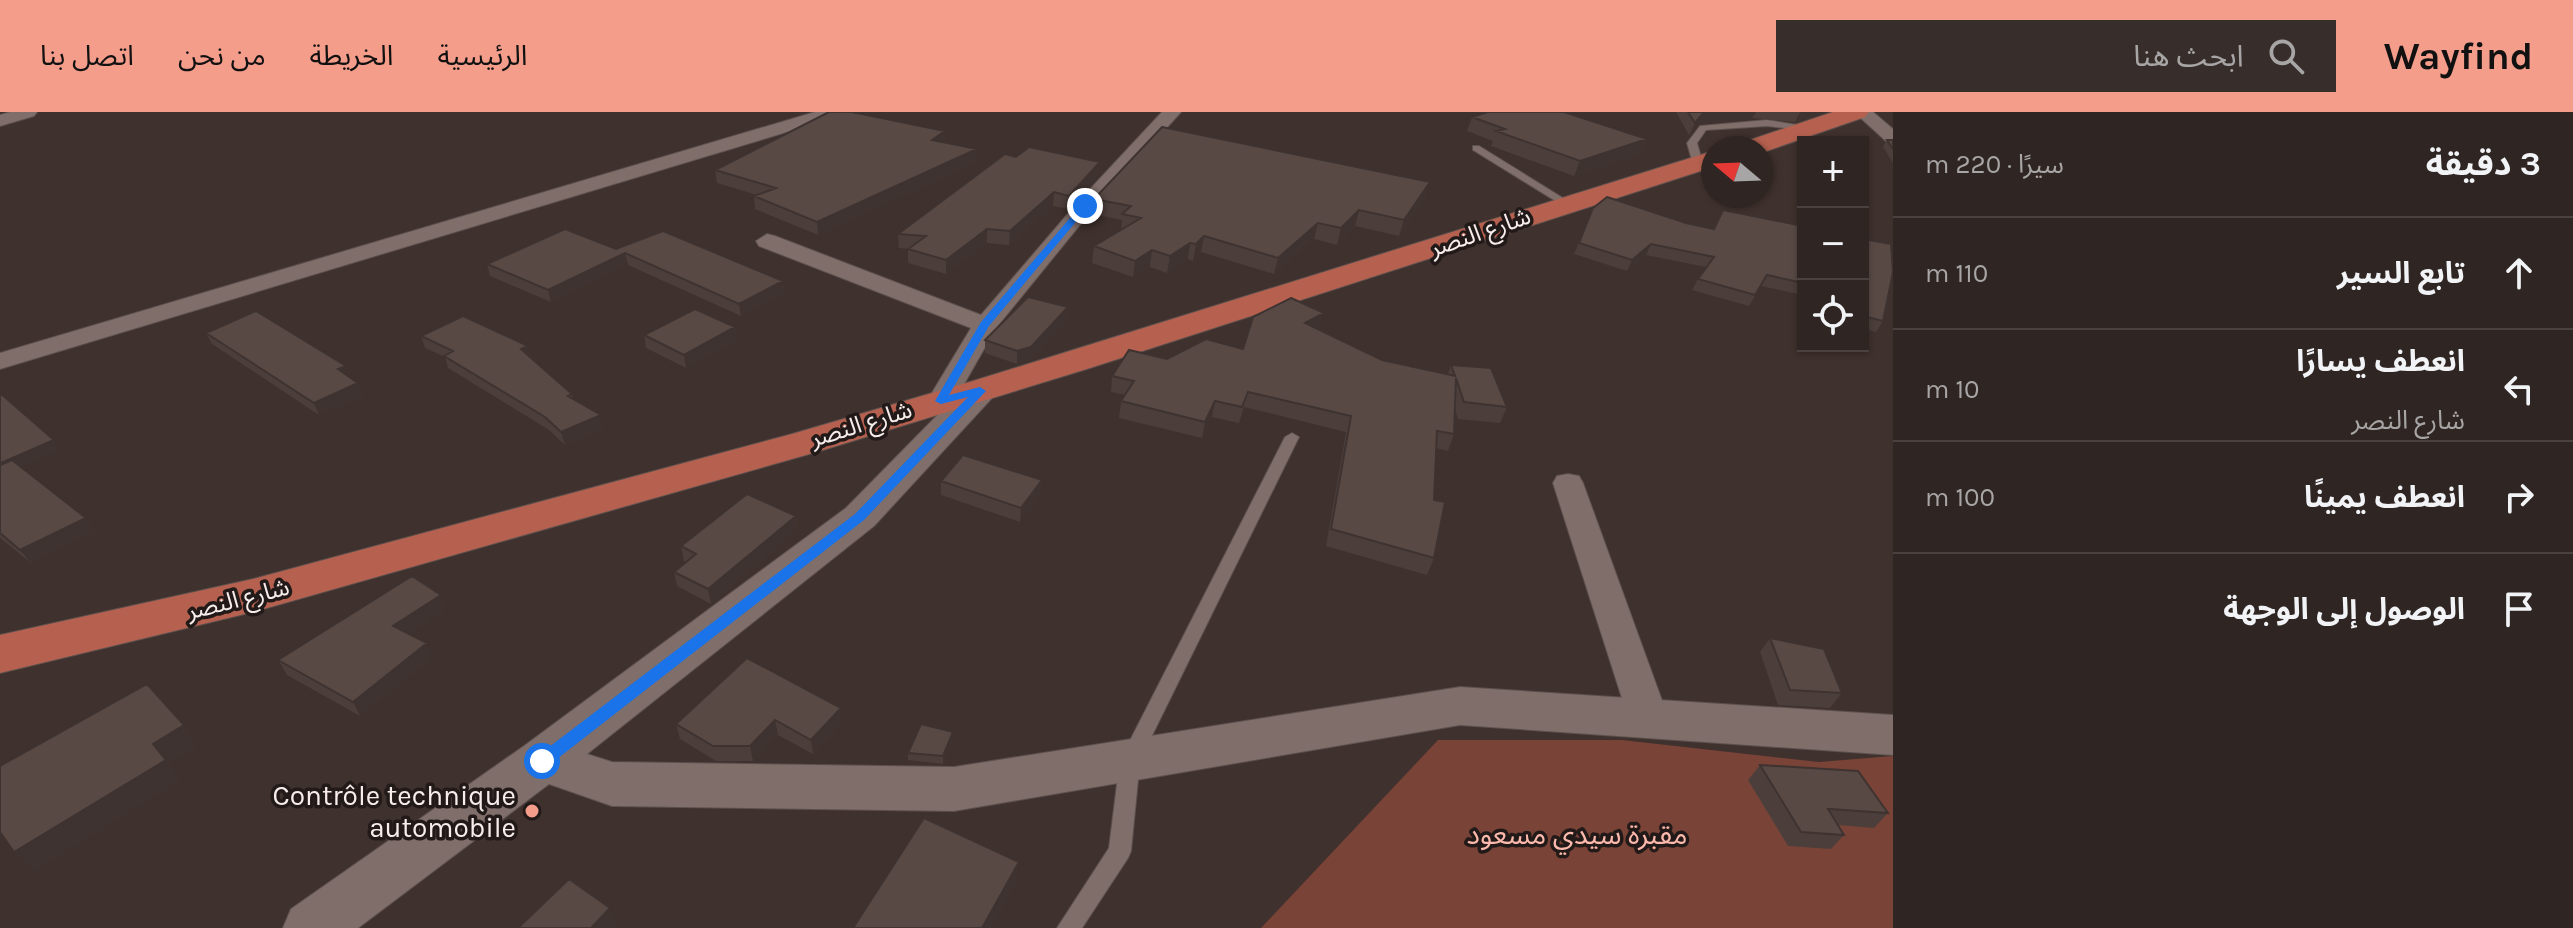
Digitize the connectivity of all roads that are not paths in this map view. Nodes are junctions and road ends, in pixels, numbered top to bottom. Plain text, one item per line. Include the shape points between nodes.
1 (28, 112) edge
2 (834, 112) edge
3 (1172, 112) edge
4 (1857, 112) edge
5 (1863, 112) edge
6 (0, 121) edge
7 (1813, 128) junction
8 (1893, 138) edge
9 (1773, 141) edge
10 (1476, 148) dead end
11 (1701, 155) edge
12 (1701, 163) edge
13 (1566, 203) junction
14 (767, 241) dead end
15 (985, 325) junction
16 (0, 361) edge
17 (960, 396) junction
18 (1292, 437) dead end
19 (1568, 483) dead end
20 (0, 654) edge
21 (1648, 717) junction
22 (1893, 735) edge
23 (1130, 760) junction
24 (542, 761) junction
25 (312, 928) edge
26 (1069, 928) edge

1 - 6 street
2 - 16 street
3 - 15 street
4 - 7 main road
5 - 8 street
7 - 9 main road
7 - 11 lane via 1767,123 1703,128 1692,143
10 - 13 lane
12 - 13 main road, شارع النصر
13 - 17 main road, شارع النصر
14 - 15 street
15 - 17 street
17 - 20 main road, شارع النصر via 280,590
17 - 24 street via 860,517
18 - 23 lane
19 - 21 street
21 - 22 street
21 - 23 street via 1460,706
23 - 24 street via 954,789 612,784
23 - 26 lane via 1120,851
24 - 25 street

